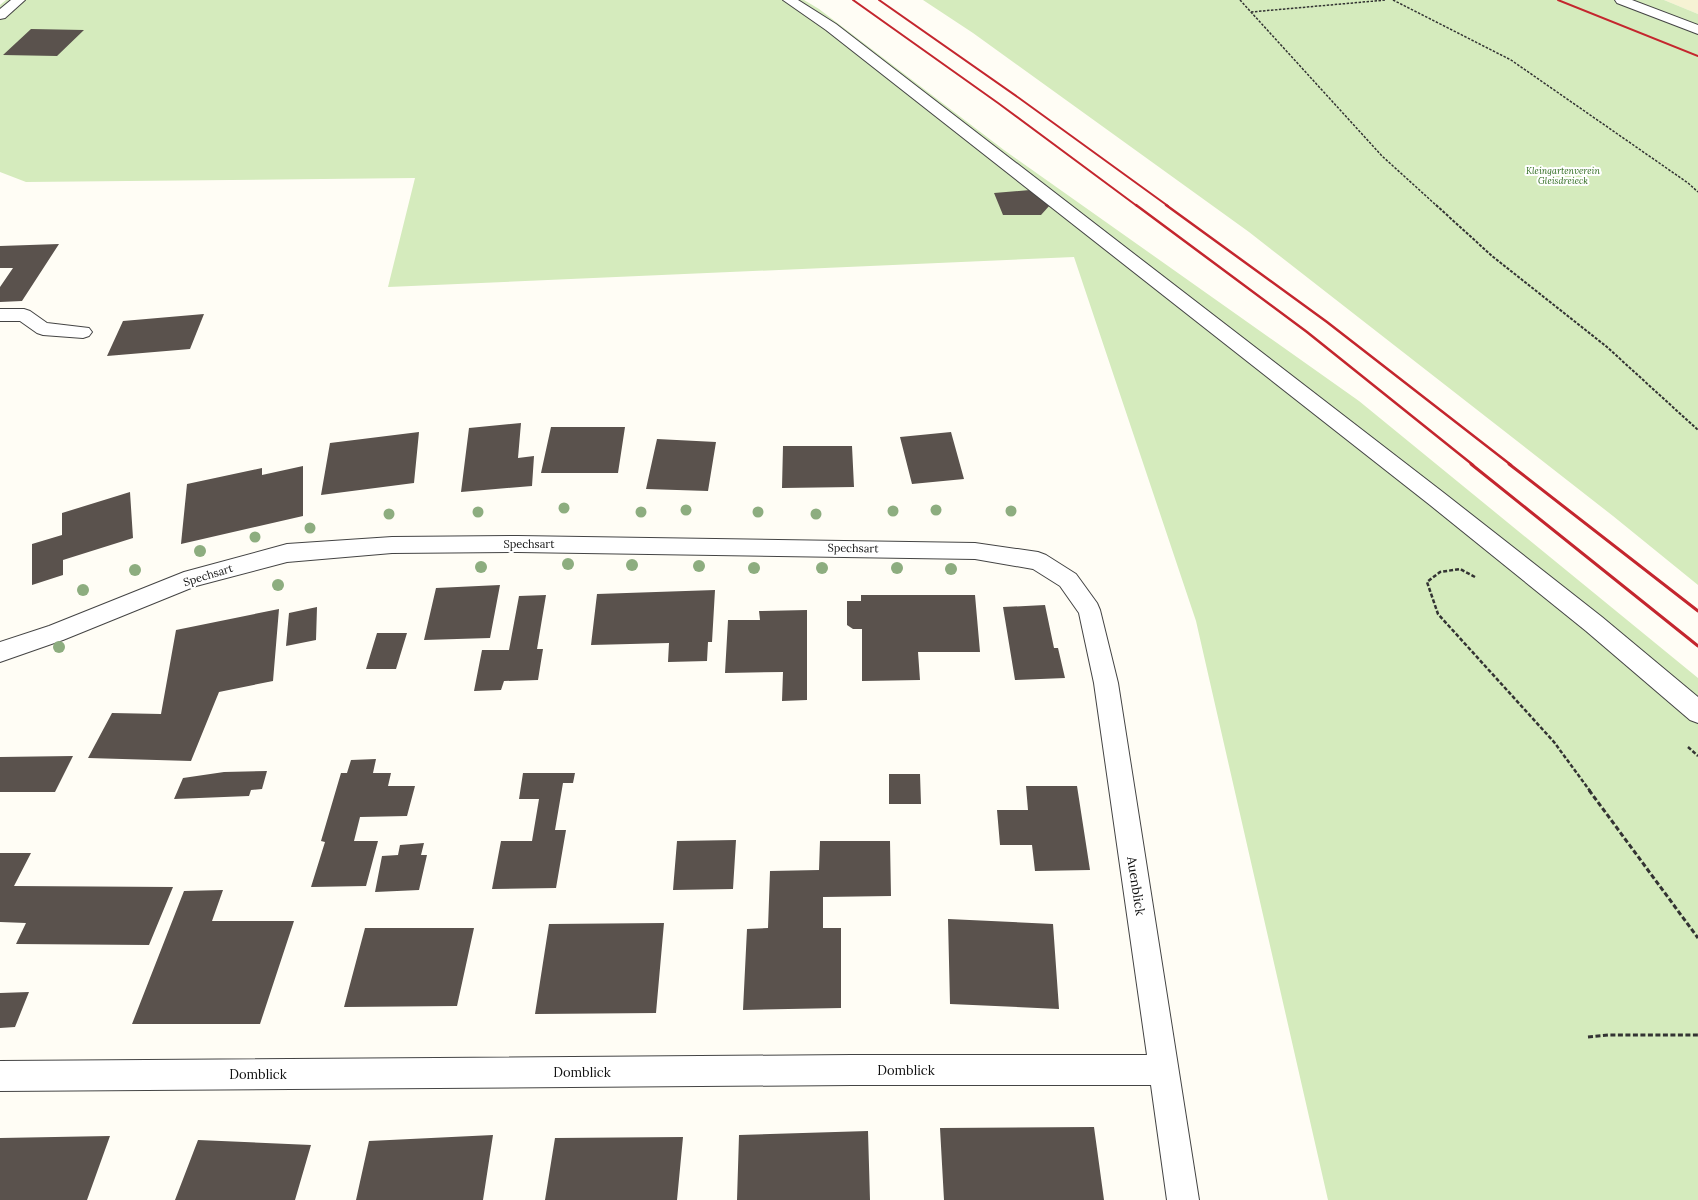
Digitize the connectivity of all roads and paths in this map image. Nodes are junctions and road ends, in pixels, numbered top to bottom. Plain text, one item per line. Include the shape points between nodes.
1 (19, 0) edge
2 (789, 0) edge
3 (1240, 0) edge
4 (1386, 0) edge
5 (1393, 0) edge
6 (1621, 0) edge
7 (1251, 12) junction
8 (0, 15) edge
9 (1698, 30) edge
10 (1698, 192) edge
11 (0, 315) edge
12 (83, 332) dead end
13 (1698, 430) edge
14 (1479, 578) dead end
15 (1068, 580) joint
16 (0, 652) edge
17 (1698, 712) edge
18 (1686, 745) dead end
19 (1698, 756) edge
20 (1698, 938) edge
21 (1698, 1035) edge
22 (1588, 1037) dead end
23 (1164, 1070) junction
24 (0, 1076) edge
25 (1183, 1200) edge

1 - 8 street
2 - 17 street via 831,27 1437,499 1594,624
3 - 7 path
4 - 7 path
5 - 10 path via 1511,60
6 - 9 street
7 - 13 path via 1382,156 1492,256 1607,347
11 - 12 street via 24,315 43,329
14 - 20 path via 1460,569 1440,572 1428,582 1438,614 1554,742
15 - 16 street, Spechsart via 1038,561 975,551 518,544 392,545 287,553 192,578 55,633
15 - 23 street, Auenblick via 1089,610 1106,683
18 - 19 path
21 - 22 path
23 - 24 street, Domblick
23 - 25 street, Auenblick

